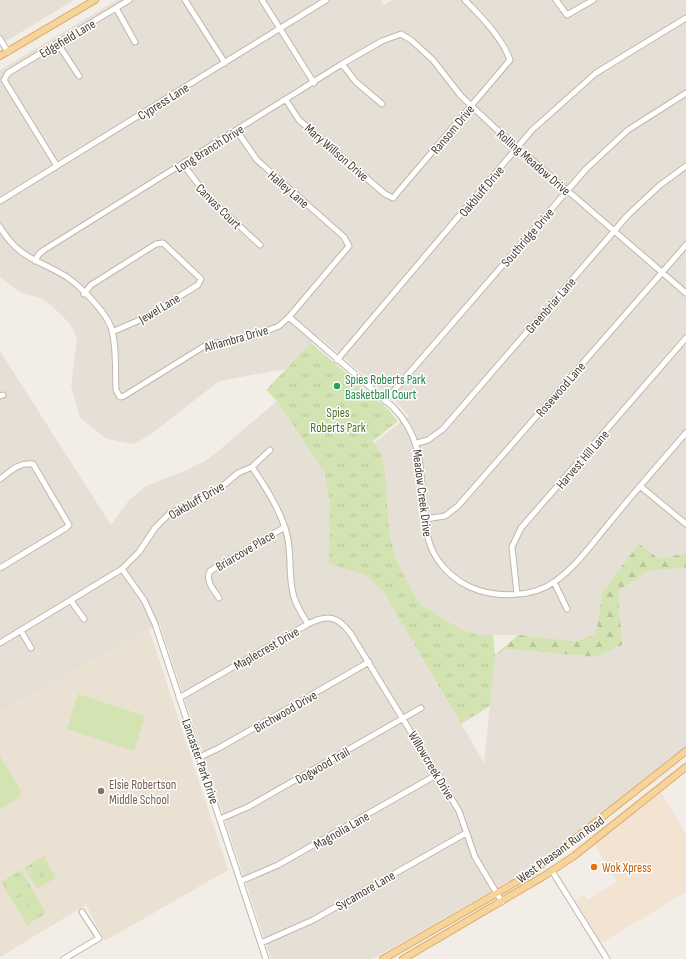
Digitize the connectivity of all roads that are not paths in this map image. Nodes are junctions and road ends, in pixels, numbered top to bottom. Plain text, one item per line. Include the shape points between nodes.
1 (95, 0) edge
2 (129, 0) edge
3 (185, 0) edge
4 (262, 0) edge
5 (326, 0) edge
6 (465, 0) edge
7 (556, 0) edge
8 (593, 0) edge
9 (116, 8) junction
10 (686, 18) edge
11 (280, 29) junction
12 (0, 39) edge
13 (388, 39) joint
14 (135, 42) dead end
15 (58, 44) junction
16 (8, 52) junction
17 (0, 56) edge
18 (225, 63) junction
19 (342, 64) junction
20 (79, 76) dead end
21 (314, 83) junction
22 (686, 93) edge
23 (286, 100) junction
24 (382, 104) dead end
25 (471, 106) junction
26 (237, 131) junction
27 (518, 148) junction
28 (182, 164) junction
29 (58, 166) junction
30 (686, 166) edge
31 (567, 190) junction
32 (393, 198) joint
33 (0, 201) edge
34 (0, 227) edge
35 (614, 231) junction
36 (347, 242) joint
37 (260, 245) dead end
38 (686, 245) edge
39 (35, 261) junction
40 (661, 272) junction
41 (686, 293) edge
42 (84, 294) junction
43 (289, 317) junction
44 (112, 332) junction
45 (686, 338) edge
46 (337, 360) junction
47 (385, 401) junction
48 (686, 432) edge
49 (417, 443) junction
50 (270, 450) dead end
51 (252, 467) junction
52 (0, 479) edge
53 (640, 486) junction
54 (425, 519) junction
55 (686, 524) edge
56 (285, 527) junction
57 (0, 568) edge
58 (122, 569) junction
59 (554, 582) junction
60 (517, 594) junction
61 (219, 598) dead end
62 (71, 601) junction
63 (567, 609) dead end
64 (84, 620) dead end
65 (308, 624) junction
66 (21, 631) junction
67 (351, 634) joint
68 (0, 643) edge
69 (31, 648) dead end
70 (369, 662) junction
71 (179, 698) junction
72 (421, 708) dead end
73 (404, 718) junction
74 (686, 751) edge
75 (200, 757) junction
76 (686, 767) edge
77 (438, 774) junction
78 (616, 808) junction
79 (623, 816) junction
80 (220, 819) junction
81 (466, 833) junction
82 (546, 863) junction
83 (552, 871) junction
84 (241, 881) junction
85 (497, 893) junction
86 (502, 902) junction
87 (82, 912) dead end
88 (261, 943) junction
89 (64, 959) edge
90 (266, 959) edge
91 (383, 959) edge
92 (403, 959) edge
93 (607, 959) edge

1 - 16 main road
2 - 9 street, Edgefield Lane
3 - 18 street
4 - 11 street
5 - 11 street, Cypress Lane
6 - 25 street, Ransom Drive via 506,48 510,60
7 - 8 street via 567,15
9 - 14 street
9 - 15 street, Edgefield Lane
10 - 27 street, Oakbluff Drive via 584,82 532,130
11 - 18 street, Cypress Lane
11 - 21 street
12 - 16 street
13 - 19 street, Long Branch Drive
13 - 25 street, Rolling Meadow Drive via 401,34 411,40 434,60
15 - 20 street
15 - 29 street, Edgefield Lane via 8,73 4,80
16 - 17 main road
18 - 29 street, Cypress Lane
19 - 21 street, Long Branch Drive
19 - 24 street via 356,82
21 - 23 street, Long Branch Drive
22 - 31 street, Southridge Drive via 628,130
23 - 26 street, Long Branch Drive
23 - 32 street, Mary Willson Drive via 300,120 385,194
25 - 27 street, Rolling Meadow Drive
25 - 32 street, Ransom Drive
26 - 28 street, Long Branch Drive
26 - 36 street, Halley Lane via 257,160
27 - 31 street, Rolling Meadow Drive
27 - 46 street, Oakbluff Drive
28 - 37 street, Canvas Court via 216,206
28 - 39 street, Long Branch Drive via 44,250
29 - 33 street, Cypress Lane
30 - 35 street, Greenbriar Lane via 637,206
31 - 35 street, Rolling Meadow Drive
31 - 47 street, Southridge Drive
34 - 39 street via 12,245
35 - 40 street, Rolling Meadow Drive
35 - 49 street, Greenbriar Lane via 443,428 428,440
36 - 43 street, Alhambra Drive via 349,246
38 - 40 street, Rosewood Lane
39 - 42 street via 67,278
40 - 41 street, Rolling Meadow Drive
40 - 54 street, Rosewood Lane via 458,506 445,516
42 - 44 street via 102,310
42 - 44 street, Jewel Lane via 91,285 156,244 163,243 201,279 198,285 142,319
43 - 44 street, Alhambra Drive via 278,326 254,336 206,345 120,397 116,390
43 - 46 street, Meadow Creek Drive
45 - 60 street, Harvest Hill Lane via 521,528 512,547
46 - 47 street, Meadow Creek Drive
47 - 49 street, Meadow Creek Drive via 406,422
48 - 53 street, Meadow Creek Drive
49 - 54 street, Meadow Creek Drive
50 - 51 street, Oakbluff Drive
51 - 56 street
51 - 58 street, Oakbluff Drive via 238,473 204,499 170,513
52 - 57 street via 19,465 33,464 69,525
53 - 55 street
53 - 59 street, Meadow Creek Drive via 575,563
54 - 60 street, Meadow Creek Drive via 433,552 452,576 486,593
56 - 61 street, Briarcove Place via 210,571 209,582
56 - 65 street via 293,594
58 - 62 street, Oakbluff Drive
58 - 71 street, Lancaster Park Drive via 144,600 155,624
59 - 60 street, Meadow Creek Drive via 544,588
59 - 63 street
62 - 64 street
62 - 66 street, Oakbluff Drive
65 - 67 street, Maplecrest Drive via 325,617 332,618 345,626
65 - 71 street, Maplecrest Drive
66 - 68 street, Oakbluff Drive
66 - 69 street
67 - 70 street, Willowcreek Drive
70 - 73 street, Willowcreek Drive
70 - 75 street, Birchwood Drive via 226,745
71 - 75 street, Lancaster Park Drive
72 - 73 street, Dogwood Trail
73 - 77 street, Willowcreek Drive
73 - 80 street, Dogwood Trail via 248,807
74 - 78 main road, West Pleasant Run Road
75 - 80 street, Lancaster Park Drive
76 - 79 main road, West Pleasant Run Road
77 - 81 street, Willowcreek Drive via 460,810
77 - 84 street, Magnolia Lane via 278,865
78 - 79 main road
78 - 82 main road, West Pleasant Run Road
79 - 83 main road, West Pleasant Run Road
80 - 84 street, Lancaster Park Drive
81 - 85 street, Willowcreek Drive via 475,857
81 - 88 street, Sycamore Lane via 313,920
82 - 83 main road
82 - 85 main road, West Pleasant Run Road
83 - 86 main road, West Pleasant Run Road
83 - 93 street
84 - 88 street, Lancaster Park Drive
85 - 86 street, Willowcreek Drive
85 - 91 main road, West Pleasant Run Road
86 - 92 main road, West Pleasant Run Road
87 - 89 street via 99,938
88 - 90 street, Lancaster Park Drive

